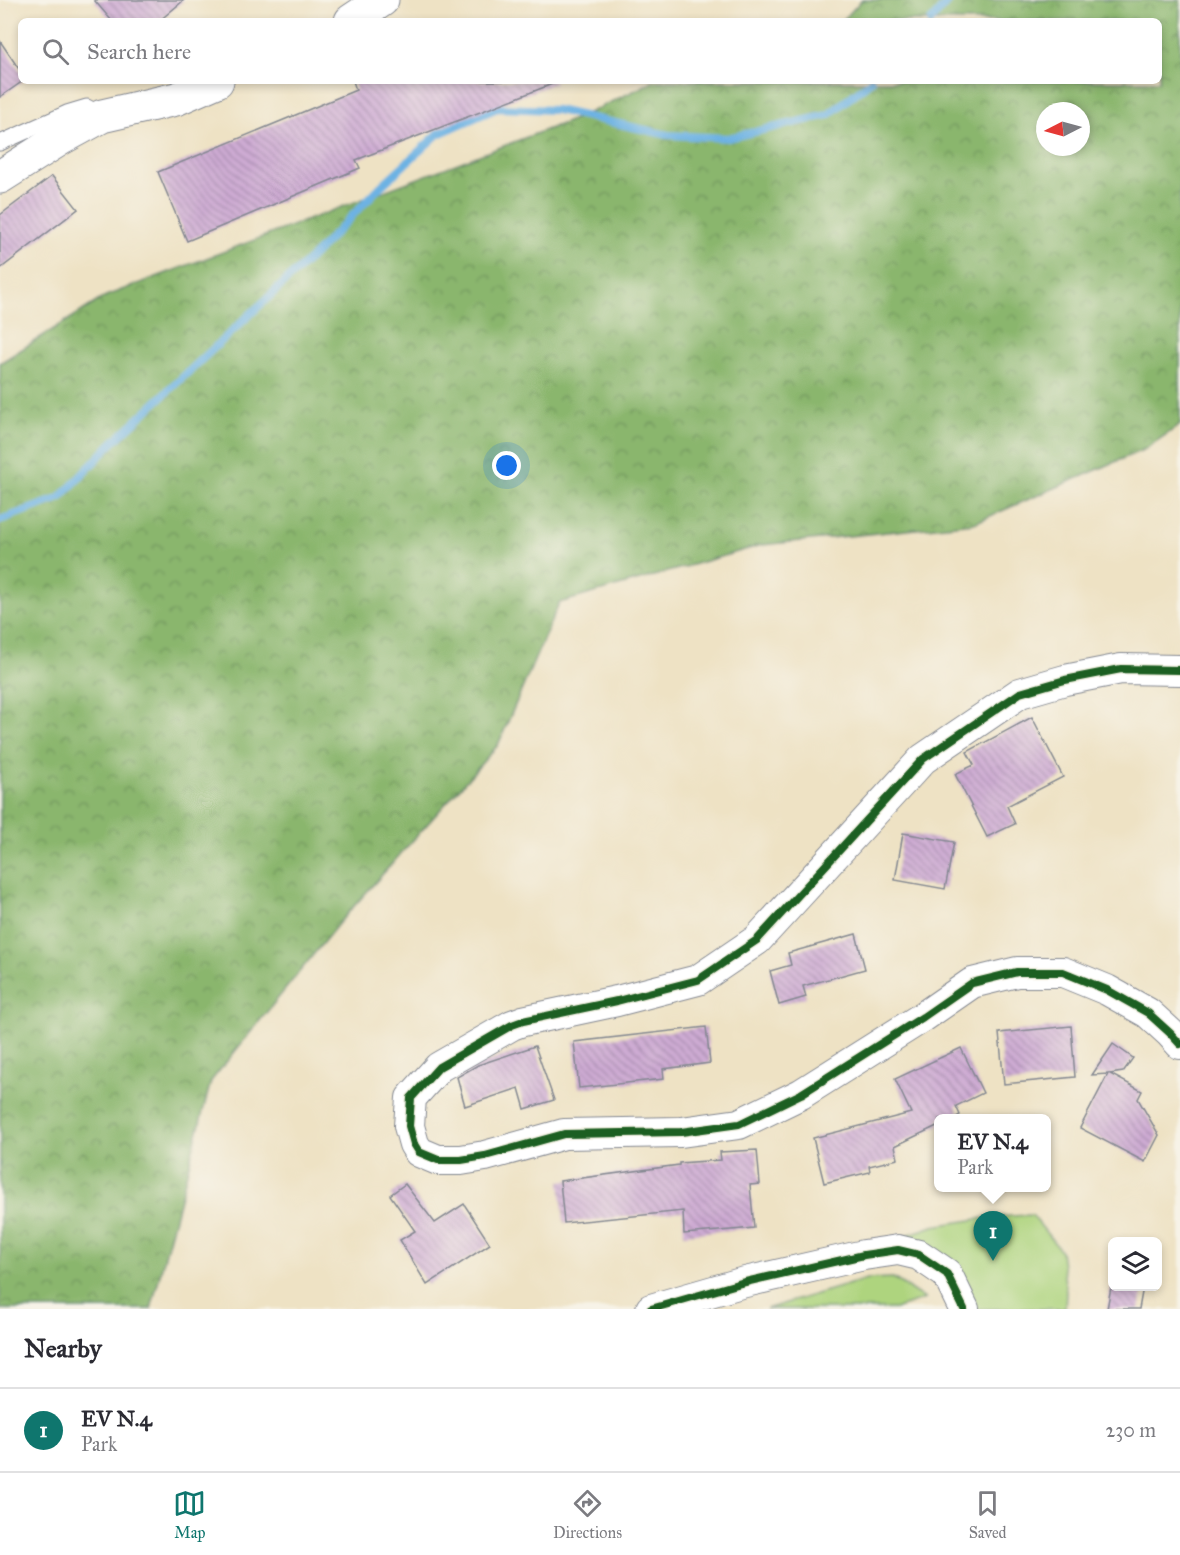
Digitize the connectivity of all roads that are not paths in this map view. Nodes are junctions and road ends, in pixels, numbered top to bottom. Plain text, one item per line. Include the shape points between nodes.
1 (382, 0) edge
2 (355, 18) edge
3 (209, 84) edge
4 (102, 116) junction
5 (0, 143) edge
6 (0, 177) edge
7 (1180, 670) edge
8 (1180, 1044) edge
9 (651, 1309) edge
10 (964, 1309) edge

1 - 2 main road
3 - 4 main road via 176,99
4 - 5 lane via 87,107
4 - 6 main road
7 - 8 street via 1121,669 1020,693 923,759 757,940 699,980 512,1025 439,1067 411,1098 409,1126 419,1152 450,1160 485,1156 564,1134 681,1132 739,1124 801,1094 972,983 1017,972 1063,972 1107,990 1148,1013
9 - 10 street via 741,1283 898,1250 919,1255 947,1274

